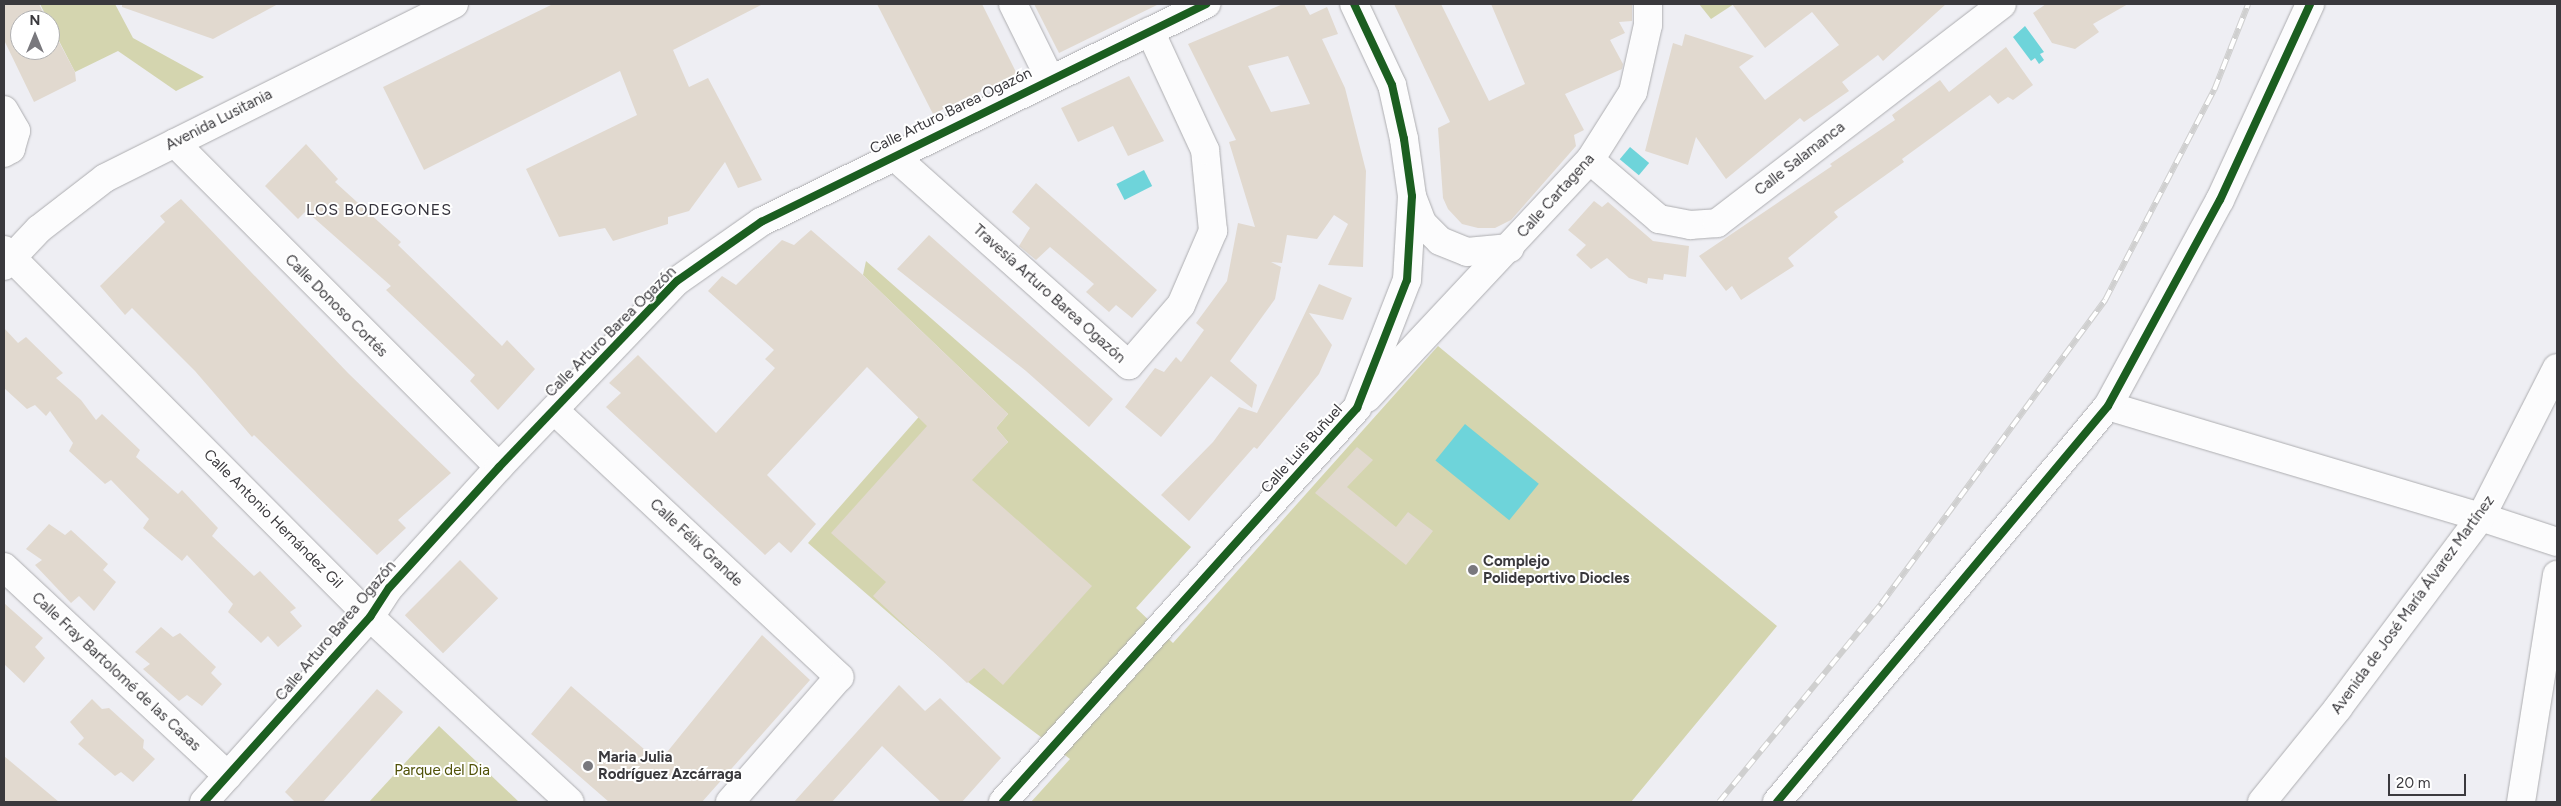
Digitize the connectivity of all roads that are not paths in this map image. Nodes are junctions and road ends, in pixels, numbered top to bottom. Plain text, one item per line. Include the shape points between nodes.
1 (454, 4) edge
2 (1013, 4) edge
3 (1206, 4) edge
4 (1354, 4) edge
5 (1648, 4) edge
6 (2002, 4) edge
7 (2310, 4) edge
8 (1150, 31) junction
9 (1050, 79) junction
10 (4, 110) edge
11 (175, 143) junction
12 (4, 153) edge
13 (893, 155) junction
14 (1590, 160) junction
15 (1412, 196) junction
16 (1510, 248) junction
17 (6, 258) edge
18 (2557, 368) edge
19 (2108, 406) junction
20 (1357, 408) junction
21 (554, 410) junction
22 (498, 467) junction
23 (2481, 517) junction
24 (2557, 542) edge
25 (4, 567) edge
26 (2557, 575) edge
27 (370, 617) junction
28 (228, 776) junction
29 (204, 802) edge
30 (570, 802) edge
31 (730, 802) edge
32 (1003, 802) edge
33 (1777, 802) edge
34 (2262, 802) edge
35 (2521, 802) edge

1 - 11 street, Avenida Lusitania
2 - 9 street
3 - 8 street, Calle Arturo Barea Ogazón
4 - 15 street, Calle Luis Buñuel via 1392,85
5 - 14 street, Calle Cartagena via 1648,25 1633,92
6 - 14 street, Calle Salamanca via 1717,223 1690,225 1659,219
7 - 19 street via 2220,200
8 - 9 street, Calle Arturo Barea Ogazón
8 - 13 street, Travesía Arturo Barea Ogazón via 1205,150 1214,231 1181,305 1129,365
9 - 13 street, Calle Arturo Barea Ogazón
10 - 12 street via 16,132 11,149
11 - 17 street, Avenida Lusitania via 105,178
11 - 22 street, Calle Donoso Cortés
13 - 21 street, Calle Arturo Barea Ogazón via 761,222 677,281
14 - 16 street, Calle Cartagena
15 - 16 street, Calle Cartagena via 1422,223 1440,240 1468,252
15 - 20 street, Calle Luis Buñuel via 1407,280
16 - 20 street, Calle Cartagena
17 - 27 street, Calle Antonio Hernández Gil
18 - 23 street, Avenida de José María Álvarez Martínez
19 - 23 street
19 - 33 street
20 - 32 street, Calle Luis Buñuel
21 - 22 street, Calle Arturo Barea Ogazón
21 - 31 street, Calle Félix Grande via 839,677
22 - 27 street, Calle Arturo Barea Ogazón via 389,588
23 - 24 street
23 - 34 street, Avenida de José María Álvarez Martínez via 2338,708
25 - 28 street, Calle Fray Bartolomé de las Casas
26 - 35 street
27 - 28 street, Calle Arturo Barea Ogazón
27 - 30 street, Calle Antonio Hernández Gil
28 - 29 street, Calle Arturo Barea Ogazón

